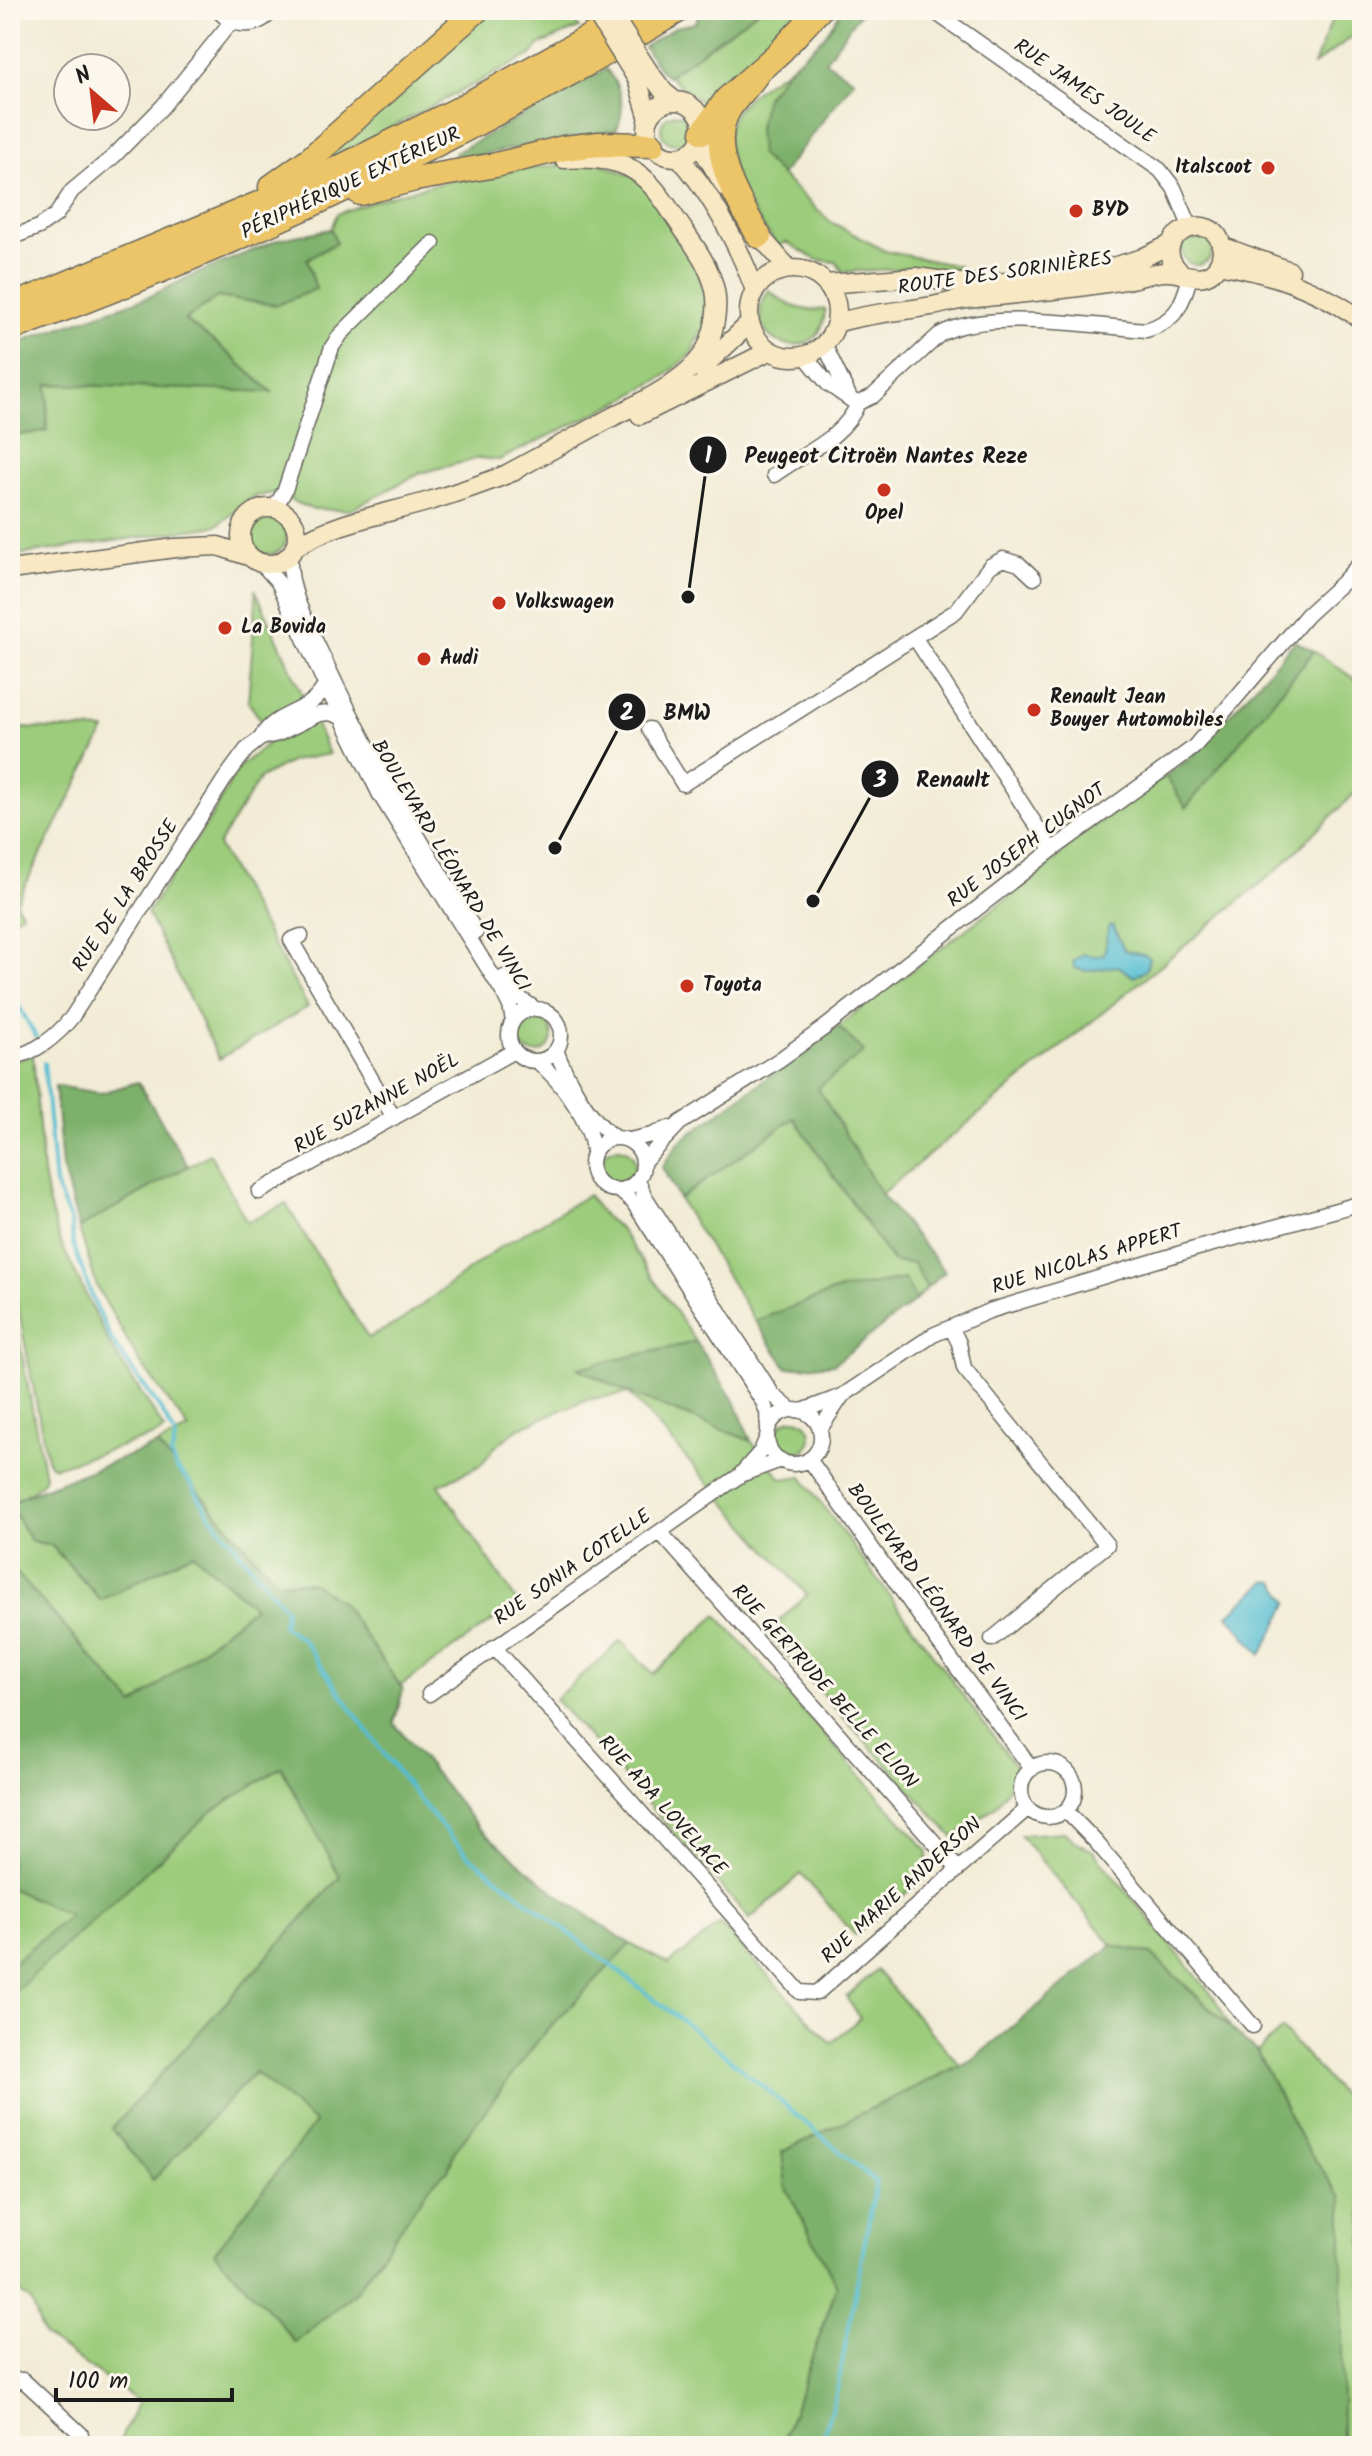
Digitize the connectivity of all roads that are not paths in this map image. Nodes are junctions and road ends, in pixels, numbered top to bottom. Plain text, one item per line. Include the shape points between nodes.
1 (218, 10) edge
2 (273, 10) edge
3 (477, 10) edge
4 (594, 10) edge
5 (609, 10) edge
6 (638, 10) edge
7 (679, 10) edge
8 (819, 10) edge
9 (932, 10) edge
10 (231, 22) junction
11 (643, 75) junction
12 (756, 75) junction
13 (675, 101) junction
14 (649, 119) junction
15 (701, 138) junction
16 (652, 145) junction
17 (679, 157) junction
18 (496, 165) junction
19 (334, 194) junction
20 (1190, 226) junction
21 (193, 232) junction
22 (759, 236) junction
23 (10, 238) edge
24 (433, 243) dead end
25 (1171, 244) junction
26 (1220, 255) junction
27 (789, 269) junction
28 (1185, 275) junction
29 (826, 284) junction
30 (755, 290) junction
31 (1362, 306) edge
32 (10, 307) edge
33 (1362, 320) edge
34 (750, 323) junction
35 (836, 323) junction
36 (10, 329) edge
37 (824, 344) junction
38 (769, 351) junction
39 (805, 356) junction
40 (855, 402) junction
41 (554, 448) junction
42 (507, 474) junction
43 (774, 475) dead end
44 (275, 508) junction
45 (361, 518) junction
46 (293, 521) junction
47 (243, 523) junction
48 (175, 548) junction
49 (293, 551) junction
50 (254, 560) junction
51 (1362, 561) edge
52 (10, 570) edge
53 (1034, 578) dead end
54 (915, 638) junction
55 (325, 684) junction
56 (341, 717) junction
57 (649, 729) dead end
58 (261, 738) junction
59 (1052, 850) junction
60 (301, 936) dead end
61 (534, 1008) junction
62 (513, 1021) junction
63 (556, 1050) junction
64 (514, 1051) junction
65 (10, 1058) edge
66 (537, 1061) junction
67 (394, 1118) junction
68 (680, 1123) junction
69 (622, 1139) junction
70 (593, 1151) junction
71 (644, 1161) junction
72 (638, 1180) junction
73 (620, 1191) junction
74 (259, 1192) dead end
75 (1362, 1203) edge
76 (951, 1327) junction
77 (842, 1396) junction
78 (796, 1411) junction
79 (820, 1429) junction
80 (768, 1433) junction
81 (809, 1459) junction
82 (781, 1460) junction
83 (739, 1476) junction
84 (660, 1532) junction
85 (992, 1639) dead end
86 (494, 1647) junction
87 (429, 1694) dead end
88 (1032, 1769) junction
89 (1028, 1808) junction
90 (1066, 1811) junction
91 (957, 1868) junction
92 (800, 1992) joint
93 (1253, 2026) dead end
94 (10, 2388) edge
95 (81, 2434) dead end

1 - 10 street
2 - 10 street via 251,25
3 - 21 highway via 290,175 209,216
4 - 11 main road, bridge
5 - 11 main road, bridge
6 - 21 highway via 408,135
7 - 19 highway, PÉRIPHÉRIQUE EXTÉRIEUR via 502,110
8 - 12 highway
9 - 20 street, RUE JAMES JOULE via 1160,170
10 - 23 street via 162,107 72,191 56,215
11 - 13 main road
11 - 14 main road
12 - 15 highway via 727,99
12 - 22 highway via 729,109 721,136 727,173
13 - 14 main road via 658,107
13 - 15 main road via 701,116
14 - 16 main road
15 - 17 main road via 692,152
15 - 22 main road via 713,169
16 - 17 main road via 664,155
16 - 18 highway via 564,148
17 - 30 main road via 722,218
18 - 19 highway via 350,196
18 - 41 main road via 591,157 641,174 665,200 701,256 716,293 711,338 692,367 653,395
19 - 36 highway, PÉRIPHÉRIQUE EXTÉRIEUR via 171,267
20 - 25 main road, ROUTE DES SORINIÈRES
20 - 26 main road via 1212,231
21 - 32 highway
22 - 27 main road
24 - 44 street via 332,347
25 - 28 main road via 1171,258
25 - 29 main road, ROUTE DES SORINIÈRES via 1116,267 1009,282 967,284 916,277
26 - 28 main road, ROUTE DES SORINIÈRES via 1204,276
26 - 31 main road via 1301,274
26 - 33 main road via 1302,286
27 - 29 main road via 809,272
27 - 30 main road via 771,275
28 - 35 main road, ROUTE DES SORINIÈRES via 1158,272 860,315
28 - 40 street via 1179,308 1159,326 1146,330 1022,320 949,328 873,396
29 - 35 main road via 835,299
30 - 34 main road
34 - 38 main road
34 - 41 main road via 682,383 617,421
35 - 37 main road
37 - 39 main road
37 - 40 street
38 - 39 main road
38 - 42 main road via 584,444
39 - 40 street via 828,384
40 - 43 street via 853,415 840,429
41 - 42 main road
42 - 45 main road
44 - 46 main road
44 - 47 main road via 257,510
45 - 46 main road
45 - 49 main road via 313,535
46 - 49 main road
47 - 48 main road
47 - 50 main road via 240,540
48 - 50 main road via 218,546
48 - 52 main road
49 - 50 main road via 277,563
49 - 61 street, BOULEVARD LÉONARD DE VINCI via 292,577 301,609 390,790 512,989
50 - 55 street, BOULEVARD LÉONARD DE VINCI via 278,582
51 - 59 street, RUE JOSEPH CUGNOT via 1307,615 1193,748
53 - 54 street via 1019,564 1003,559 990,566 956,611
54 - 57 street via 683,784
54 - 59 street
55 - 56 street, BOULEVARD LÉONARD DE VINCI
55 - 58 street, RUE DE LA BROSSE via 318,698 275,721
56 - 58 street, RUE DE LA BROSSE via 319,714
56 - 62 street, BOULEVARD LÉONARD DE VINCI via 380,795 504,994
58 - 65 street, RUE DE LA BROSSE via 224,780 72,1017 42,1046
59 - 68 street, RUE JOSEPH CUGNOT via 824,1028
60 - 67 street via 291,940
61 - 62 street
61 - 63 street via 558,1022
62 - 64 street via 509,1036
63 - 66 street
63 - 69 street via 594,1119
64 - 66 street
64 - 67 street, RUE SUZANNE NOËL
66 - 70 street via 553,1075 586,1125
67 - 74 street, RUE SUZANNE NOËL
68 - 69 street, RUE JOSEPH CUGNOT via 652,1135
68 - 71 street, RUE JOSEPH CUGNOT
69 - 70 street via 604,1141
69 - 71 street via 640,1150
70 - 73 street via 593,1177 609,1190
71 - 72 street
72 - 73 street
72 - 78 street via 773,1395
73 - 80 street via 633,1202 763,1402
75 - 76 street, RUE NICOLAS APPERT via 1046,1293
76 - 77 street, RUE NICOLAS APPERT
76 - 85 street via 964,1368 1107,1545
77 - 78 street
77 - 79 street
78 - 79 street via 809,1415
78 - 80 street via 777,1416
79 - 81 street via 819,1446
80 - 82 street via 773,1454
80 - 83 street via 761,1451
81 - 82 street
81 - 88 street, BOULEVARD LÉONARD DE VINCI
82 - 83 street
83 - 84 street, RUE SONIA COTELLE
84 - 86 street, RUE SONIA COTELLE
84 - 91 street, RUE GERTRUDE BELLE ELION
86 - 87 street, RUE SONIA COTELLE
86 - 92 street, RUE ADA LOVELACE
88 - 89 street via 1021,1790
88 - 90 street via 1054,1764 1072,1776 1074,1798
89 - 90 street via 1046,1817
89 - 91 street, RUE MARIE ANDERSON
90 - 93 street
91 - 92 street, RUE MARIE ANDERSON via 817,1993
94 - 95 street via 23,2380

